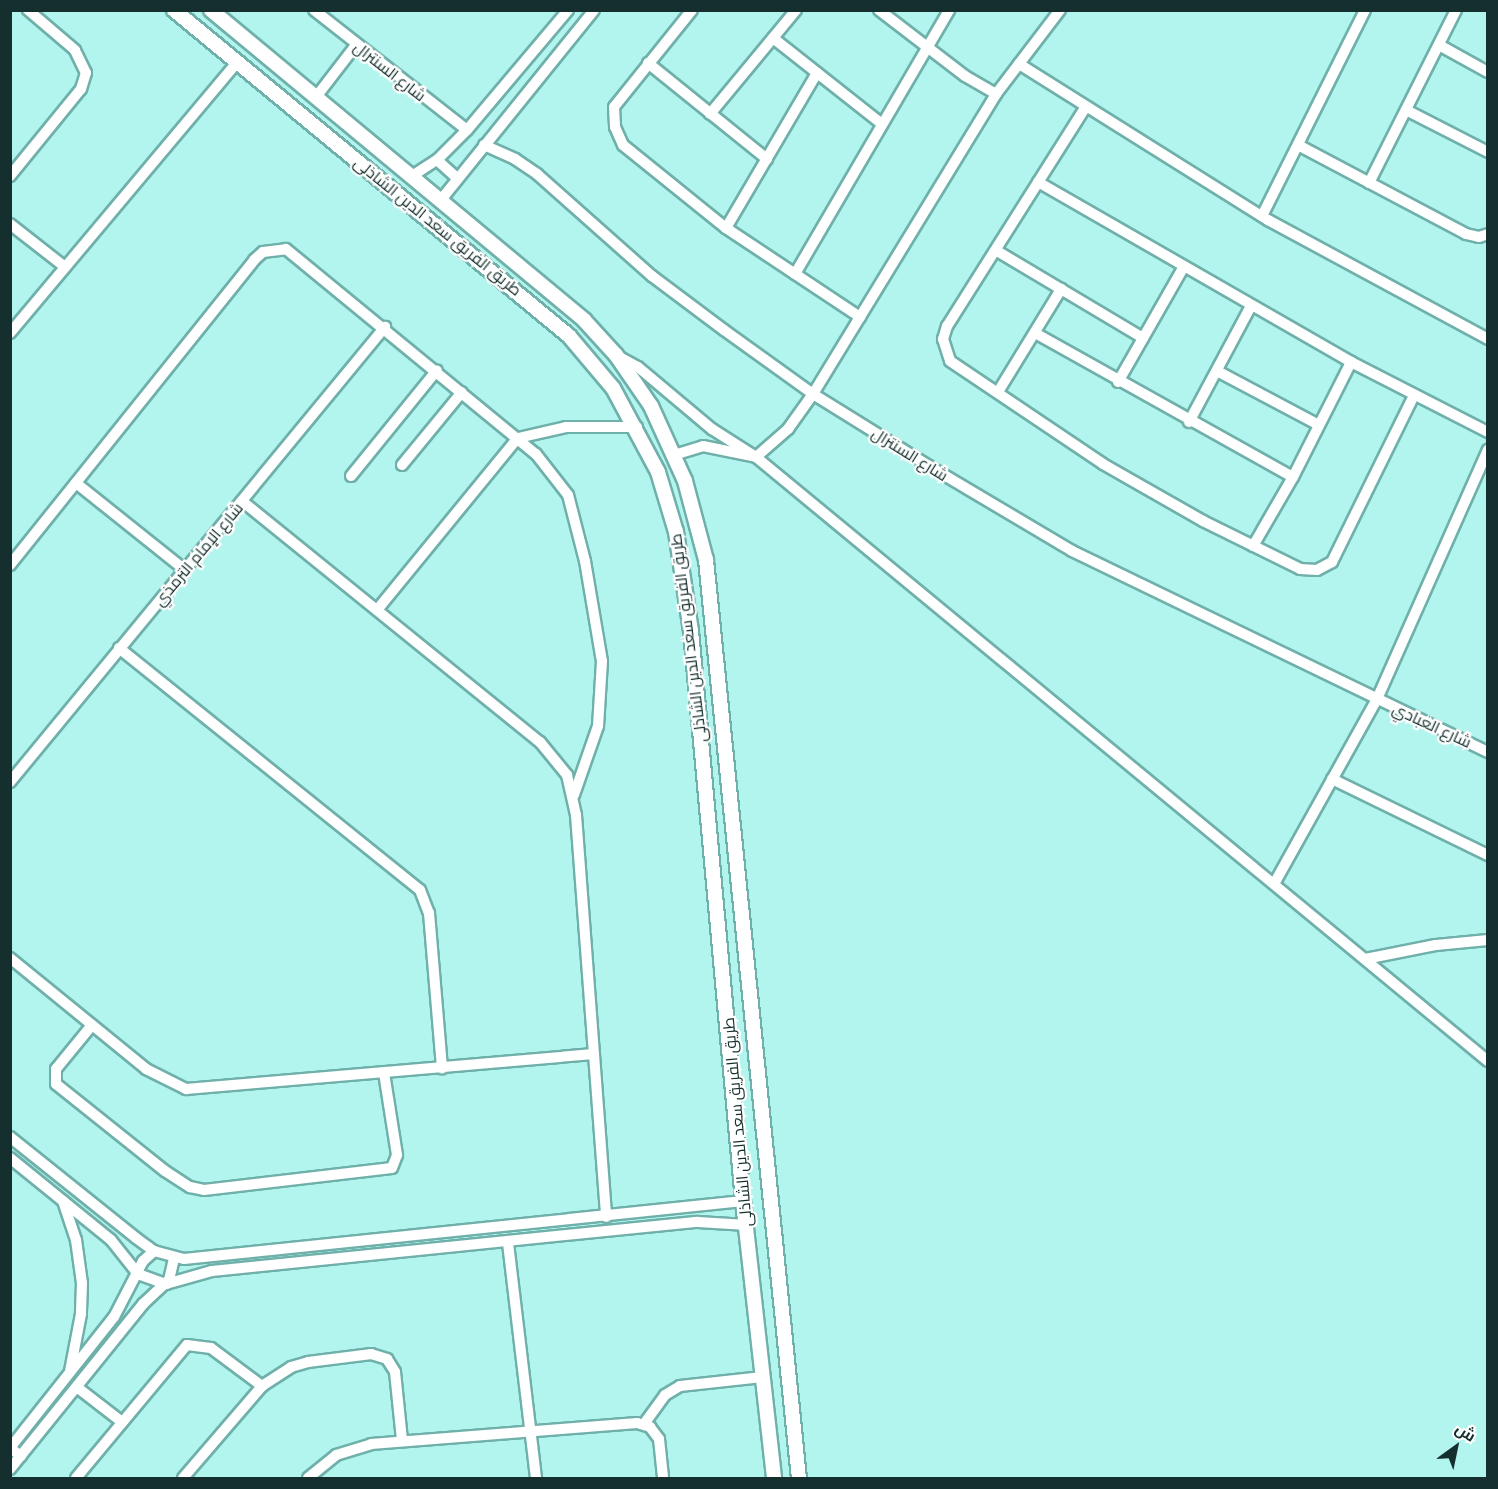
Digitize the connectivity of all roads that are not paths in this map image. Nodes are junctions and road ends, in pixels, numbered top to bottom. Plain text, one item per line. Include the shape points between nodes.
1 (28, 10) edge
2 (174, 10) edge
3 (211, 10) edge
4 (314, 10) edge
5 (568, 10) edge
6 (594, 10) edge
7 (692, 10) edge
8 (796, 10) edge
9 (879, 10) edge
10 (949, 10) edge
11 (1060, 10) edge
12 (1365, 10) edge
13 (1456, 10) edge
14 (328, 15) edge
15 (773, 38) junction
16 (356, 45) junction
17 (1439, 45) junction
18 (926, 48) junction
19 (237, 62) junction
20 (648, 63) junction
21 (1018, 64) junction
22 (1488, 72) edge
23 (817, 73) junction
24 (996, 94) junction
25 (316, 97) junction
26 (1085, 108) junction
27 (1406, 110) junction
28 (710, 114) junction
29 (882, 124) junction
30 (467, 130) junction
31 (484, 145) junction
32 (1298, 145) junction
33 (1488, 152) edge
34 (767, 159) junction
35 (437, 160) junction
36 (10, 176) edge
37 (412, 176) junction
38 (458, 179) junction
39 (1038, 182) junction
40 (1369, 183) junction
41 (440, 201) junction
42 (1262, 216) junction
43 (10, 224) edge
44 (726, 228) junction
45 (478, 232) junction
46 (1488, 234) edge
47 (462, 246) junction
48 (997, 251) junction
49 (512, 260) junction
50 (65, 267) junction
51 (1183, 268) junction
52 (496, 274) junction
53 (795, 274) junction
54 (1060, 289) junction
55 (1251, 306) junction
56 (860, 317) junction
57 (385, 327) junction
58 (10, 333) edge
59 (1035, 333) junction
60 (1143, 338) junction
61 (1488, 339) edge
62 (616, 355) junction
63 (1351, 362) junction
64 (437, 370) junction
65 (1217, 371) junction
66 (1118, 382) junction
67 (462, 392) junction
68 (998, 392) junction
69 (813, 394) junction
70 (1414, 395) junction
71 (1189, 422) junction
72 (1319, 425) junction
73 (637, 427) junction
74 (1488, 432) edge
75 (518, 438) junction
76 (1488, 450) edge
77 (674, 454) junction
78 (756, 457) junction
79 (402, 465) dead end
80 (351, 476) dead end
81 (1293, 477) junction
82 (76, 483) junction
83 (242, 501) junction
84 (1253, 546) junction
85 (10, 565) edge
86 (185, 570) junction
87 (377, 610) junction
88 (119, 648) junction
89 (1377, 699) junction
90 (1488, 752) edge
91 (702, 753) junction
92 (726, 756) junction
93 (1332, 779) junction
94 (10, 782) edge
95 (729, 794) junction
96 (574, 795) junction
97 (705, 795) junction
98 (1488, 855) edge
99 (1274, 884) junction
100 (1488, 940) edge
101 (10, 958) edge
102 (1365, 959) junction
103 (92, 1025) junction
104 (1475, 1050) junction
105 (1488, 1050) edge
106 (594, 1054) junction
107 (1488, 1061) edge
108 (442, 1068) junction
109 (384, 1073) junction
110 (10, 1137) edge
111 (10, 1158) edge
112 (63, 1201) junction
113 (743, 1202) junction
114 (696, 1207) junction
115 (606, 1217) junction
116 (698, 1222) junction
117 (556, 1223) junction
118 (747, 1225) junction
119 (122, 1227) junction
120 (444, 1235) junction
121 (428, 1236) junction
122 (558, 1238) junction
123 (111, 1240) junction
124 (508, 1243) junction
125 (446, 1249) junction
126 (154, 1251) junction
127 (429, 1251) junction
128 (174, 1258) junction
129 (205, 1259) junction
130 (206, 1272) junction
131 (138, 1274) junction
132 (166, 1284) junction
133 (124, 1302) junction
134 (139, 1310) junction
135 (69, 1373) junction
136 (763, 1377) junction
137 (262, 1386) junction
138 (78, 1388) junction
139 (122, 1422) junction
140 (644, 1424) junction
141 (531, 1431) junction
142 (402, 1440) junction
143 (10, 1448) edge
144 (21, 1456) junction
145 (10, 1469) edge
146 (76, 1479) edge
147 (183, 1479) edge
148 (308, 1479) edge
149 (536, 1479) edge
150 (663, 1479) edge
151 (774, 1479) edge
152 (799, 1479) edge

1 - 36 street via 75,50 86,73 81,89
2 - 19 street, طريق الفريق سعد الدين الشاذلى
3 - 25 street, طريق الفريق سعد الدين الشاذلى
4 - 14 street, شارع السنترال
5 - 30 street
6 - 31 street
7 - 20 street
8 - 15 street
9 - 18 street
10 - 18 street
11 - 21 street
12 - 32 street
13 - 17 street
14 - 16 street, شارع السنترال
15 - 23 street
15 - 28 street
16 - 25 street
16 - 30 street, شارع السنترال
17 - 22 street
17 - 27 street
18 - 24 street
18 - 29 street
19 - 47 street, طريق الفريق سعد الدين الشاذلى
19 - 50 street
20 - 28 street
20 - 44 street via 614,107 615,127 630,151
21 - 24 street
21 - 26 street
23 - 29 street
23 - 34 street
24 - 56 street
25 - 37 street, طريق الفريق سعد الدين الشاذلى
26 - 39 street
26 - 42 street
27 - 33 street
27 - 40 street
28 - 34 street
29 - 53 street
30 - 35 street
31 - 38 street
31 - 69 street, شارع السنترال via 537,174 652,276
32 - 40 street
32 - 42 street
34 - 44 street
35 - 37 street
35 - 38 street
37 - 41 street, طريق الفريق سعد الدين الشاذلى
38 - 41 street
39 - 48 street
39 - 51 street
40 - 46 street via 1466,234
41 - 45 street, طريق الفريق سعد الدين الشاذلى
42 - 61 street
43 - 50 street
44 - 53 street
45 - 47 street via 477,246
45 - 49 street, طريق الفريق سعد الدين الشاذلى
47 - 52 street, طريق الفريق سعد الدين الشاذلى
48 - 54 street
48 - 68 street via 947,326 943,339 950,361
49 - 52 street via 497,258 493,264
49 - 62 street, طريق الفريق سعد الدين الشاذلى via 584,321
50 - 58 street
51 - 55 street
51 - 60 street
52 - 73 street, طريق الفريق سعد الدين الشاذلى via 592,361
53 - 56 street
54 - 59 street
54 - 60 street
55 - 63 street
55 - 65 street
56 - 69 street
57 - 64 street
57 - 82 street via 297,254 280,248 263,252
57 - 83 street, شارع الإمام الترمذي
59 - 66 street
59 - 68 street
60 - 66 street
62 - 77 street, طريق الفريق سعد الدين الشاذلى via 651,406
62 - 78 street via 644,370 712,429
63 - 70 street
63 - 72 street
64 - 67 street
64 - 80 street
65 - 71 street
65 - 72 street
66 - 71 street
67 - 75 street
67 - 79 street
68 - 84 street via 1103,464
69 - 78 street via 774,445
69 - 89 street, شارع السنترال via 1072,551
70 - 74 street
70 - 84 street via 1332,562 1317,570 1300,569
71 - 81 street
72 - 81 street
73 - 75 street via 566,427
73 - 91 street, طريق الفريق سعد الدين الشاذلى via 658,472 676,532 691,632
75 - 87 street
75 - 96 street via 554,473 568,495 583,550 602,661 598,726
76 - 89 street
77 - 78 street via 703,446
77 - 92 street, طريق الفريق سعد الدين الشاذلى via 686,481 706,560
78 - 99 street
81 - 84 street
82 - 85 street
82 - 86 street
83 - 86 street, شارع الإمام الترمذي
83 - 87 street
86 - 88 street, شارع الإمام الترمذي
87 - 96 street via 540,742 557,758
88 - 94 street, شارع الإمام الترمذي
88 - 108 street via 420,890 429,913
89 - 90 street, شارع العبادي
89 - 93 street
91 - 92 street via 714,764
91 - 97 street, طريق الفريق سعد الدين الشاذلى
92 - 95 street, طريق الفريق سعد الدين الشاذلى
93 - 98 street
93 - 99 street
95 - 97 street via 716,787
95 - 152 street, طريق الفريق سعد الدين الشاذلى
96 - 106 street
97 - 113 street, طريق الفريق سعد الدين الشاذلى
99 - 102 street
100 - 102 street
101 - 103 street
102 - 104 street
103 - 109 street via 146,1070 186,1089
103 - 109 street via 56,1069 56,1084 165,1171 190,1187 204,1190 392,1168 397,1155
104 - 105 street
104 - 107 street
106 - 108 street
106 - 115 street
108 - 109 street
110 - 119 street
111 - 112 street
112 - 123 street
112 - 135 street via 76,1240 82,1283 81,1314
113 - 114 street
113 - 118 street, طريق الفريق سعد الدين الشاذلى
114 - 115 street
114 - 116 street
115 - 117 street
116 - 118 street
116 - 122 street
117 - 120 street
117 - 122 street
118 - 136 street, طريق الفريق سعد الدين الشاذلى
119 - 123 street
119 - 126 street
120 - 121 street
120 - 125 street via 441,1242
121 - 127 street via 433,1244
121 - 129 street
122 - 124 street
123 - 131 street
124 - 125 street
124 - 141 street
125 - 127 street
126 - 128 street
126 - 131 street
127 - 130 street
128 - 129 street
128 - 132 street via 174,1272
129 - 130 street via 200,1266
130 - 132 street
131 - 132 street
131 - 133 street
132 - 134 street
133 - 134 street via 133,1302
133 - 135 street
134 - 138 street
135 - 143 street
136 - 140 street via 680,1386 665,1395
136 - 151 street, طريق الفريق سعد الدين الشاذلى
137 - 139 street via 211,1348 187,1345
137 - 142 street via 291,1367 380,1355 396,1372
137 - 147 street
138 - 139 street
138 - 144 street
139 - 146 street
140 - 141 street
140 - 150 street via 659,1438
141 - 142 street
141 - 149 street
142 - 148 street via 353,1447 336,1455
143 - 144 street
144 - 145 street

